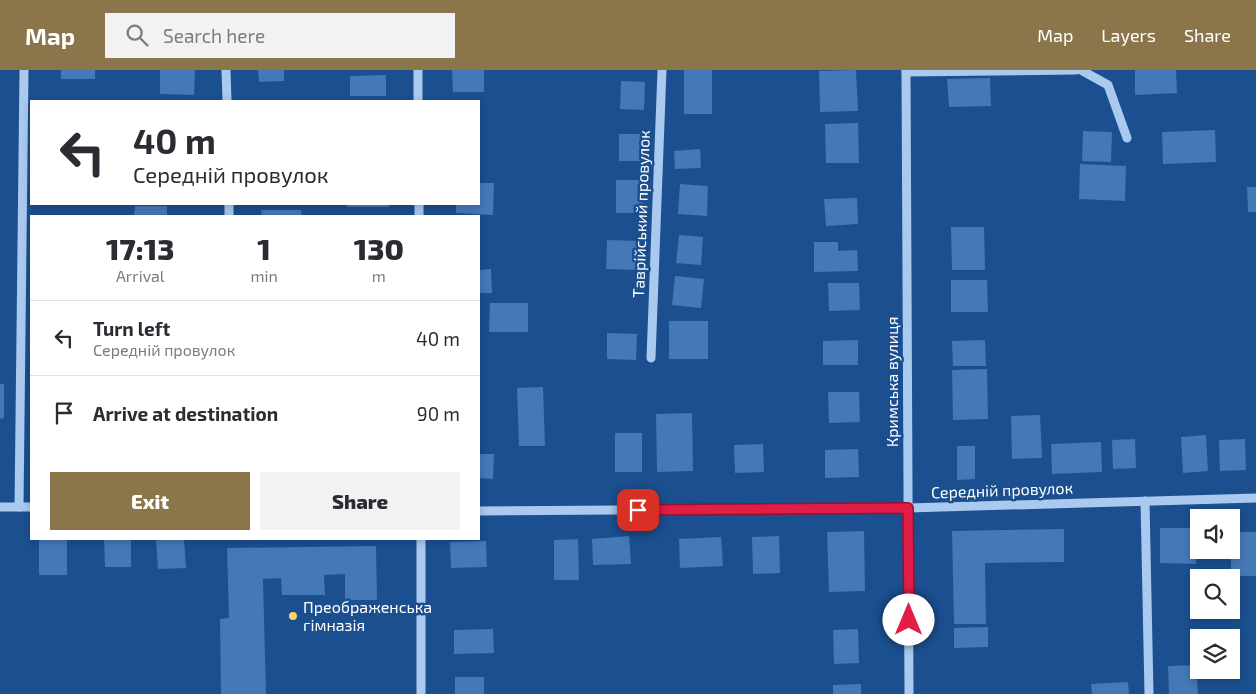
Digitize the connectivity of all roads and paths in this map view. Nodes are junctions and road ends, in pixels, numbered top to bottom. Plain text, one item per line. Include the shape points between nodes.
1 (24, 70) edge
2 (226, 70) edge
3 (418, 70) edge
4 (662, 70) edge
5 (1076, 70) edge
6 (1081, 70) edge
7 (906, 71) edge
8 (227, 100) edge
9 (418, 100) edge
10 (1127, 138) dead end
11 (651, 358) dead end
12 (1256, 498) edge
13 (1145, 501) junction
14 (0, 507) edge
15 (19, 507) junction
16 (30, 507) edge
17 (908, 508) junction
18 (480, 511) edge
19 (421, 540) edge
20 (421, 694) edge
21 (909, 694) edge
22 (1149, 694) edge

1 - 15 street
2 - 8 street
3 - 9 street
4 - 11 street, Таврійський провулок
5 - 7 street
6 - 10 street via 1108,85
7 - 17 street, Кримська вулиця
12 - 13 street, Середній провулок
13 - 17 street, Середній провулок
13 - 22 street
14 - 15 street
15 - 16 street
17 - 18 street, Середній провулок
17 - 21 street, Кримська вулиця
19 - 20 street

